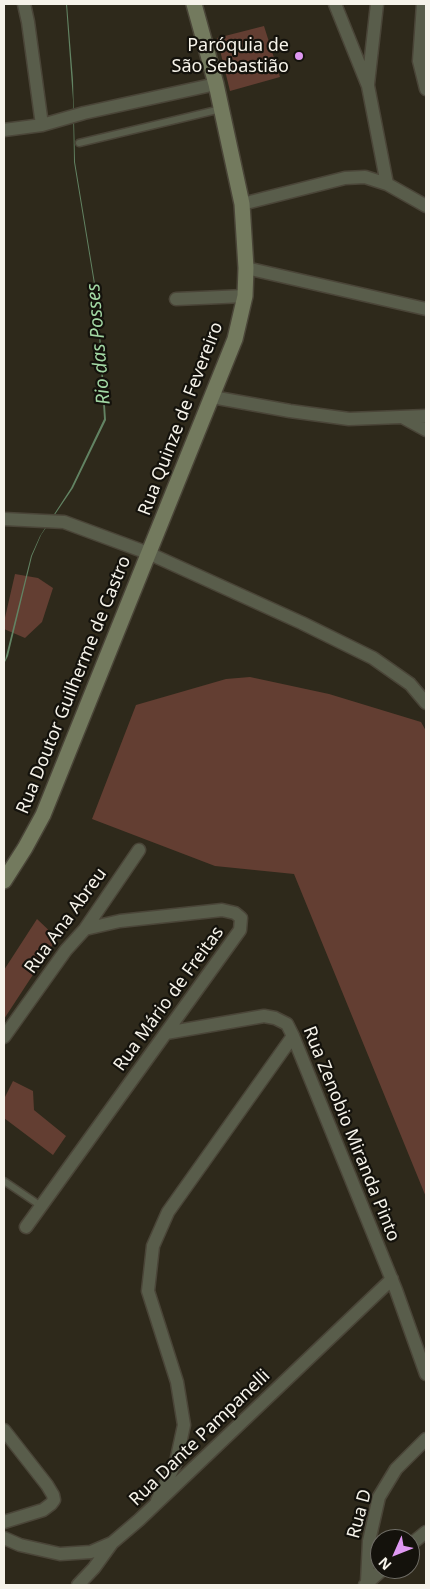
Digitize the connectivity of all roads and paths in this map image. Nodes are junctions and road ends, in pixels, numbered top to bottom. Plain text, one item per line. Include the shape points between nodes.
1 (24, 4) edge
2 (194, 4) edge
3 (335, 4) edge
4 (377, 4) edge
5 (423, 4) edge
6 (216, 84) junction
7 (368, 86) junction
8 (426, 89) edge
9 (222, 109) junction
10 (42, 125) junction
11 (4, 130) edge
12 (78, 143) dead end
13 (387, 184) junction
14 (242, 204) junction
15 (426, 206) edge
16 (246, 268) junction
17 (245, 296) junction
18 (176, 299) dead end
19 (426, 309) edge
20 (212, 397) junction
21 (426, 416) edge
22 (404, 418) junction
23 (426, 430) edge
24 (4, 519) edge
25 (148, 554) junction
26 (426, 703) edge
27 (139, 850) dead end
28 (4, 881) edge
29 (85, 929) junction
30 (166, 1033) junction
31 (293, 1036) junction
32 (4, 1037) edge
33 (4, 1181) edge
34 (40, 1206) junction
35 (26, 1227) dead end
36 (392, 1279) junction
37 (426, 1374) edge
38 (4, 1430) edge
39 (426, 1440) edge
40 (157, 1501) junction
41 (4, 1522) edge
42 (4, 1538) edge
43 (112, 1543) junction
44 (366, 1584) edge
45 (78, 1585) edge

1 - 10 street
2 - 6 main road, Rua Quinze de Fevereiro
3 - 7 street
4 - 7 street
5 - 8 street via 419,61
6 - 9 main road, Rua Quinze de Fevereiro
6 - 10 street
7 - 13 street
9 - 12 lane
9 - 14 main road, Rua Quinze de Fevereiro
10 - 11 street
13 - 14 street via 365,177 345,178
13 - 15 street
14 - 16 main road, Rua Quinze de Fevereiro
16 - 17 main road, Rua Quinze de Fevereiro
16 - 19 street
17 - 18 street
17 - 20 main road, Rua Quinze de Fevereiro via 235,339
20 - 22 street via 349,420
20 - 25 main road, Rua Quinze de Fevereiro
21 - 22 street
22 - 23 street
24 - 25 street via 64,522
25 - 26 street via 302,622 373,658 410,684
25 - 28 main road, Rua Doutor Guilherme de Castro via 43,815
27 - 29 street, Rua Ana Abreu
29 - 30 street, Rua Mário de Freitas via 120,921 222,910 241,918 240,930
29 - 32 street, Rua Ana Abreu via 66,950
30 - 31 street, Rua Zenobio Miranda Pinto via 264,1016 287,1024
30 - 34 street, Rua Mário de Freitas
31 - 36 street, Rua Zenobio Miranda Pinto
31 - 40 street via 168,1212 153,1246 148,1291 177,1382 184,1425 176,1462
33 - 34 lane
34 - 35 street, Rua Mário de Freitas
36 - 37 street, Rua Zenobio Miranda Pinto
36 - 40 street, Rua Dante Pampanelli
38 - 41 street via 53,1494 54,1500 43,1510
39 - 44 street, Rua D via 396,1469 379,1497 369,1541
40 - 43 street, Rua Dante Pampanelli
42 - 43 street, Rua Dante Pampanelli via 60,1554 91,1552
43 - 45 street

